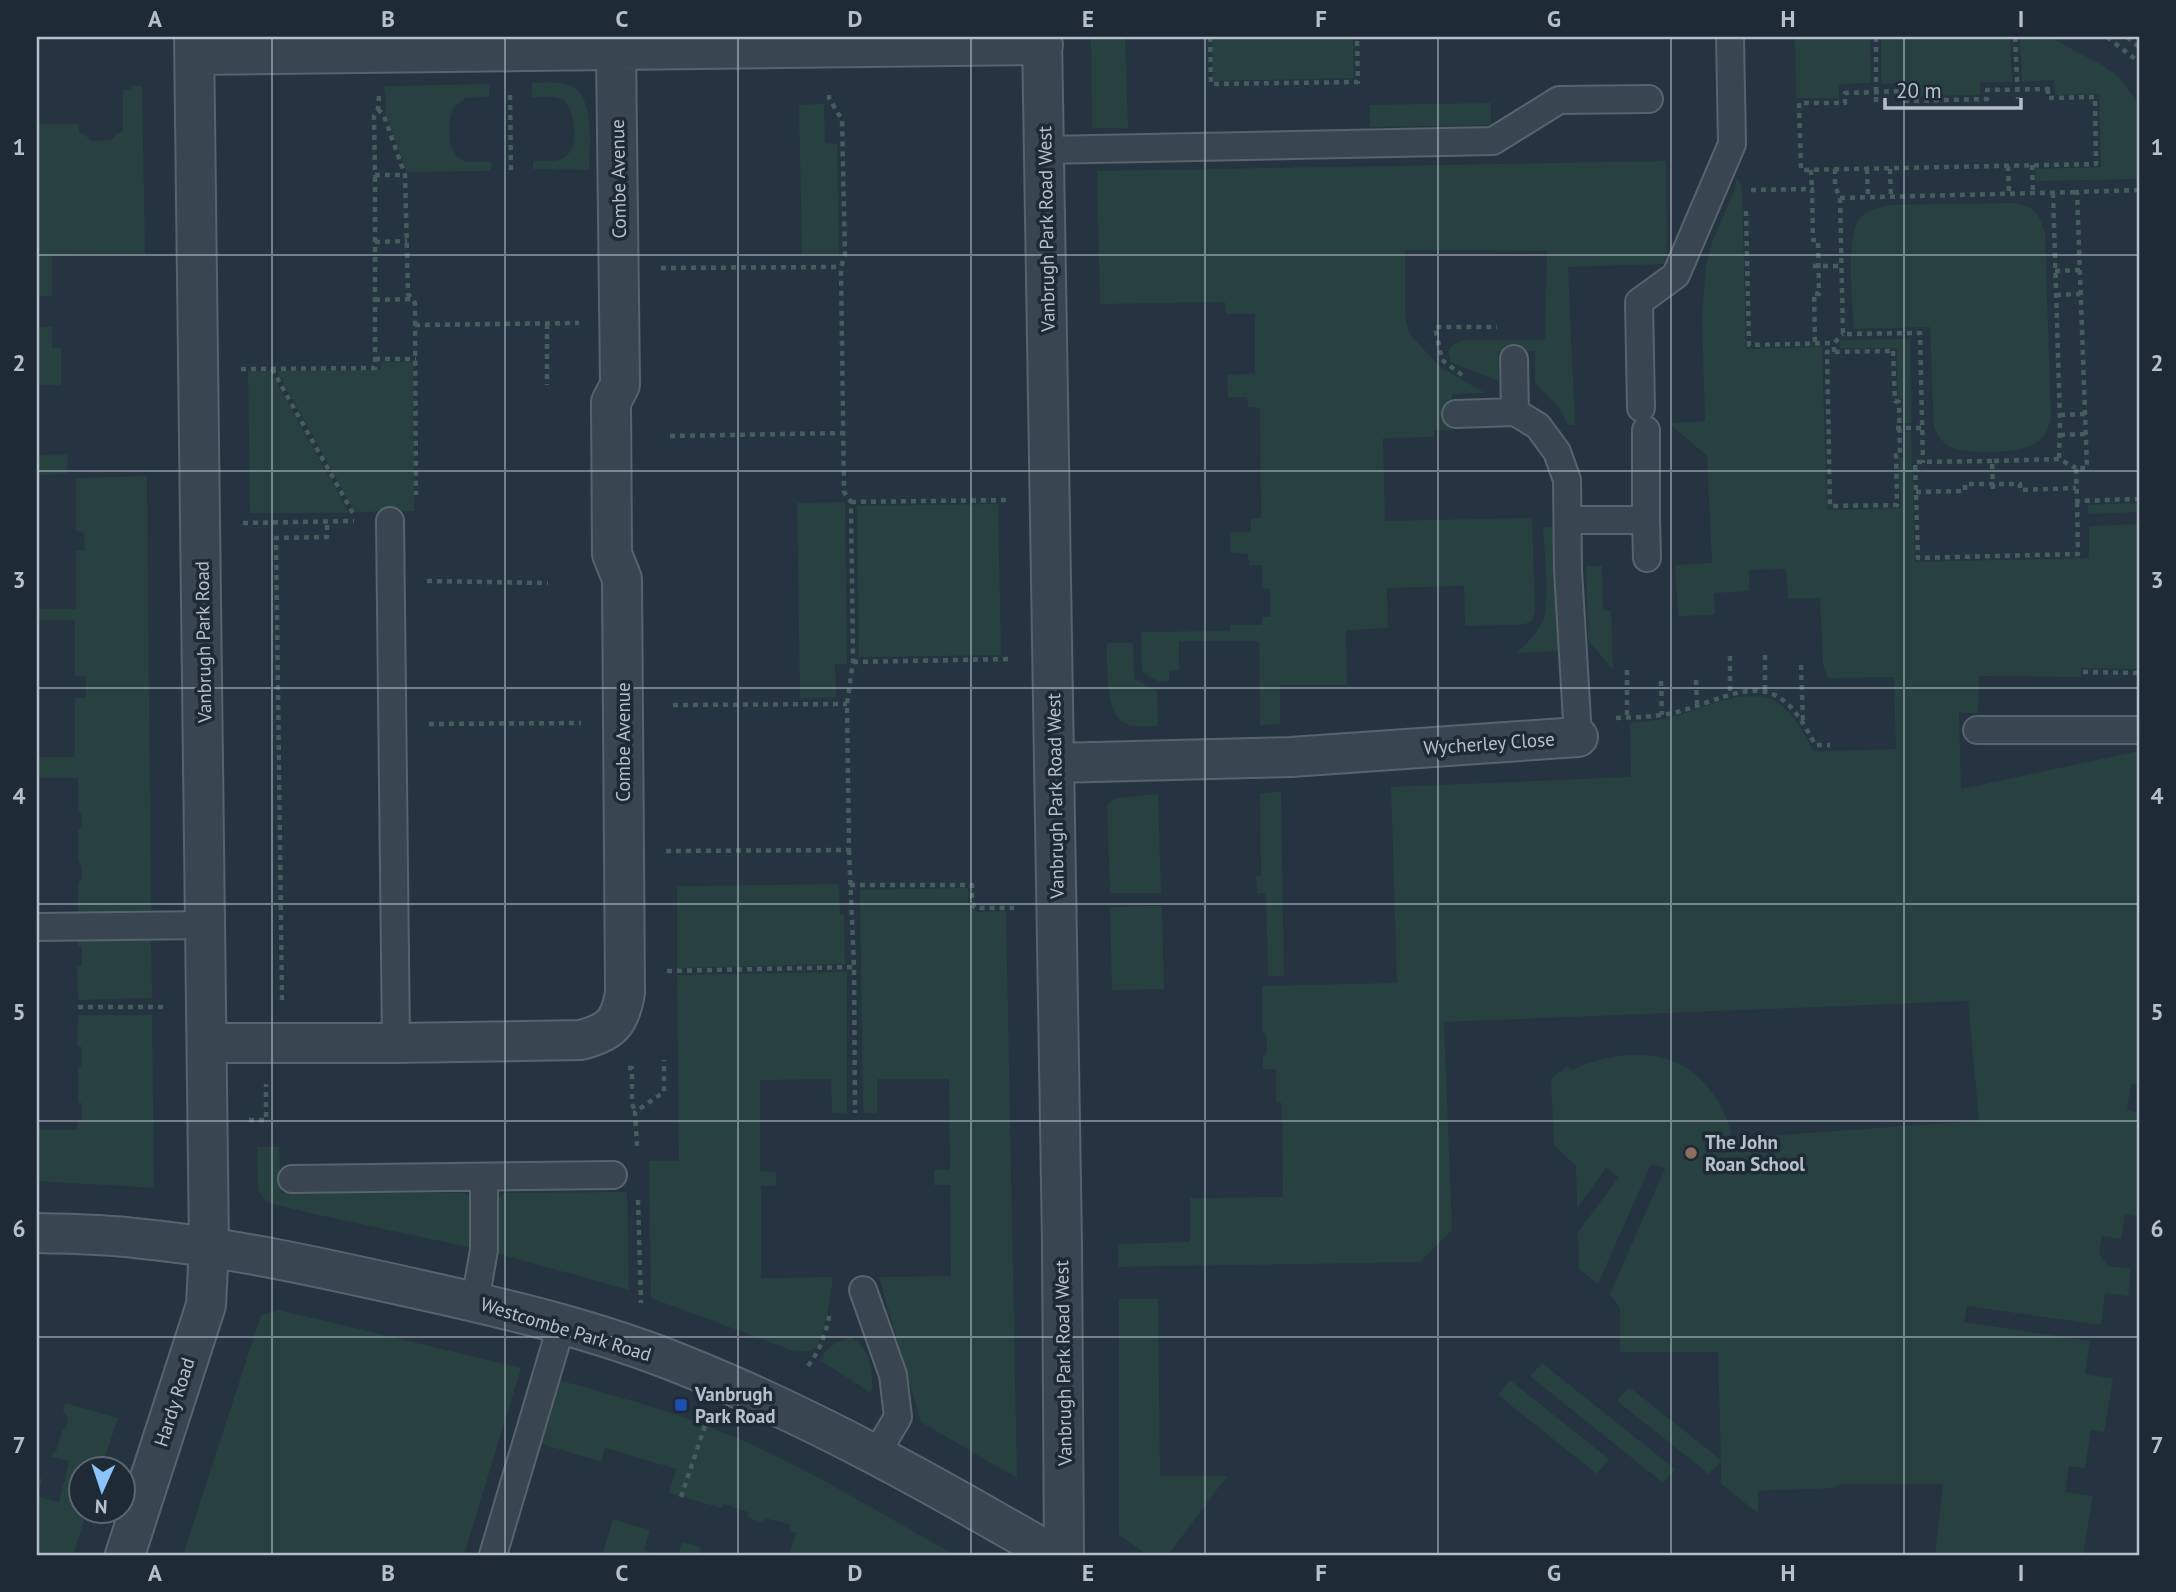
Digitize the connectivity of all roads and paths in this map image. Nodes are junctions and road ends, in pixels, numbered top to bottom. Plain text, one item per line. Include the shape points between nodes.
1 (1210, 37) edge
2 (1357, 37) edge
3 (1730, 37) edge
4 (1876, 37) edge
5 (2015, 37) edge
6 (2107, 37) edge
7 (2127, 37) edge
8 (1043, 41) edge
9 (195, 46) edge
10 (2139, 47) edge
11 (616, 50) junction
12 (2139, 62) edge
13 (2017, 90) junction
14 (1876, 92) junction
15 (379, 95) dead end
16 (830, 98) dead end
17 (510, 99) dead end
18 (1649, 99) dead end
19 (2018, 99) dead end
20 (1876, 102) dead end
21 (378, 109) junction
22 (1044, 150) junction
23 (2032, 165) junction
24 (2008, 166) junction
25 (1835, 169) junction
26 (1867, 169) junction
27 (1890, 169) junction
28 (1811, 170) junction
29 (511, 174) dead end
30 (375, 175) junction
31 (405, 175) junction
32 (1812, 189) junction
33 (1745, 190) dead end
34 (2139, 190) edge
35 (2077, 192) junction
36 (2033, 193) junction
37 (2053, 193) junction
38 (2008, 194) junction
39 (1891, 197) junction
40 (1840, 198) junction
41 (1868, 198) junction
42 (1746, 203) dead end
43 (375, 242) junction
44 (407, 242) junction
45 (1816, 266) junction
46 (1842, 266) junction
47 (841, 267) junction
48 (659, 268) dead end
49 (2080, 270) junction
50 (2055, 271) junction
51 (2080, 294) junction
52 (2056, 295) junction
53 (412, 299) junction
54 (375, 300) junction
55 (582, 323) dead end
56 (547, 324) junction
57 (415, 325) junction
58 (1508, 327) dead end
59 (1843, 334) junction
60 (1815, 343) junction
61 (1834, 343) junction
62 (1834, 352) junction
63 (376, 359) junction
64 (416, 359) junction
65 (1514, 359) dead end
66 (240, 369) dead end
67 (272, 369) junction
68 (547, 385) dead end
69 (1515, 405) junction
70 (1455, 414) dead end
71 (2085, 414) junction
72 (2060, 415) junction
73 (1898, 428) junction
74 (1922, 428) junction
75 (844, 433) junction
76 (2086, 434) junction
77 (2060, 435) junction
78 (670, 436) dead end
79 (2059, 459) junction
80 (1992, 461) junction
81 (1923, 463) junction
82 (2076, 468) junction
83 (1992, 486) junction
84 (2076, 488) junction
85 (1916, 492) junction
86 (2139, 499) edge
87 (1008, 500) dead end
88 (2077, 501) junction
89 (416, 502) dead end
90 (851, 502) junction
91 (1568, 520) junction
92 (1646, 520) junction
93 (390, 521) dead end
94 (327, 522) junction
95 (243, 523) dead end
96 (1647, 558) dead end
97 (417, 581) dead end
98 (548, 583) dead end
99 (1765, 655) dead end
100 (1730, 656) dead end
101 (1011, 659) dead end
102 (853, 662) junction
103 (1801, 665) dead end
104 (1627, 670) dead end
105 (2083, 672) dead end
106 (2139, 673) edge
107 (1696, 680) dead end
108 (1661, 681) dead end
109 (1765, 691) junction
110 (1730, 693) junction
111 (847, 704) junction
112 (673, 705) dead end
113 (1697, 705) junction
114 (1662, 716) junction
115 (1627, 718) junction
116 (1803, 722) junction
117 (585, 723) dead end
118 (419, 724) dead end
119 (1578, 730) junction
120 (1977, 730) dead end
121 (2139, 730) edge
122 (1830, 745) dead end
123 (1055, 763) junction
124 (849, 850) junction
125 (662, 851) dead end
126 (850, 885) junction
127 (1015, 908) dead end
128 (206, 925) junction
129 (37, 927) edge
130 (854, 967) junction
131 (663, 971) dead end
132 (291, 1004) dead end
133 (78, 1007) dead end
134 (165, 1007) dead end
135 (207, 1043) junction
136 (396, 1043) junction
137 (632, 1076) dead end
138 (266, 1082) dead end
139 (635, 1112) dead end
140 (855, 1113) dead end
141 (249, 1120) dead end
142 (613, 1175) dead end
143 (484, 1177) junction
144 (292, 1179) dead end
145 (37, 1233) edge
146 (209, 1247) junction
147 (863, 1290) dead end
148 (475, 1301) junction
149 (562, 1324) junction
150 (708, 1416) dead end
151 (876, 1454) junction
152 (681, 1497) dead end
153 (125, 1555) edge
154 (493, 1555) edge
155 (1054, 1555) edge
156 (1064, 1555) edge

1 - 2 path via 1211,85 1357,82
3 - 92 lane via 1732,144 1676,275 1639,302
4 - 14 path
5 - 13 path
6 - 12 path
7 - 10 path
8 - 11 street
8 - 22 street, Vanbrugh Park Road West
9 - 11 street
9 - 128 street, Vanbrugh Park Road
11 - 136 street, Combe Avenue via 620,385 611,402 611,416 612,554 622,579 622,1012 612,1026 582,1040
13 - 14 path via 1987,90 1987,99 1920,101 1906,101 1906,91
13 - 19 path
13 - 23 path via 2048,89 2048,98 2095,97 2096,164
14 - 20 path
14 - 28 path via 1845,93 1845,103 1799,103 1801,170
15 - 21 path
16 - 47 path via 842,120 845,255
17 - 29 path
18 - 22 lane via 1559,100 1493,141
21 - 30 path via 374,116
21 - 31 path
22 - 123 street, Vanbrugh Park Road West
23 - 24 path
23 - 36 path
24 - 27 path
24 - 38 path
25 - 26 path
25 - 28 path
25 - 40 path
26 - 27 path
26 - 41 path
27 - 39 path
28 - 32 path
30 - 31 path
30 - 43 path
31 - 44 path
32 - 33 path
32 - 45 path
34 - 35 path
35 - 37 path
35 - 49 path
36 - 37 path
36 - 38 path
37 - 50 path
38 - 39 path
39 - 41 path
40 - 41 path
40 - 46 path
42 - 60 path via 1749,345
43 - 44 path
43 - 54 path
44 - 53 path via 408,294
45 - 46 path
45 - 60 path
46 - 59 path
47 - 48 path
47 - 75 path
49 - 50 path
49 - 51 path
50 - 52 path
51 - 52 path
51 - 71 path
52 - 72 path
53 - 54 path
53 - 57 path
54 - 63 path
55 - 56 path
56 - 57 path
56 - 68 path
57 - 64 path
58 - 69 path via 1435,327 1442,360
59 - 61 path
59 - 74 path via 1920,333
60 - 61 path
61 - 62 path
62 - 73 path via 1893,351
62 - 73 path via 1827,352 1830,506 1897,505
63 - 64 path
63 - 67 path via 376,368
64 - 89 path
65 - 69 lane
66 - 67 path
67 - 94 path via 357,521
69 - 70 lane
69 - 91 lane, Wycherley Close via 1557,452 1567,480
71 - 72 path
71 - 76 path
72 - 77 path
73 - 74 path
74 - 81 path
75 - 78 path
75 - 90 path via 844,492
76 - 77 path
76 - 82 path via 2087,468
77 - 79 path
79 - 80 path
79 - 82 path
80 - 81 path
80 - 83 path
81 - 85 path via 1916,462
82 - 84 path
83 - 84 path
83 - 85 path via 1965,484 1965,491
84 - 88 path
85 - 88 path via 1918,558 2078,554
86 - 88 path
87 - 90 path
90 - 102 path
91 - 92 lane
91 - 119 lane, Wycherley Close
92 - 96 lane
93 - 136 lane
94 - 95 path
94 - 132 path via 327,537 276,538 282,1004
97 - 98 path
99 - 109 path
100 - 110 path
101 - 102 path
102 - 111 path
103 - 116 path
104 - 115 path
105 - 106 path
107 - 113 path
108 - 114 path
109 - 110 path
109 - 116 path via 1794,709
110 - 113 path
111 - 112 path
111 - 124 path
113 - 114 path
114 - 115 path
115 - 119 path
116 - 122 path via 1815,745
117 - 118 path
119 - 123 street, Wycherley Close via 1292,757
120 - 121 lane
123 - 156 street, Vanbrugh Park Road West
124 - 125 path
124 - 126 path
126 - 127 path via 972,884 974,907
126 - 130 path
128 - 129 lane
128 - 135 street, Vanbrugh Park Road
130 - 131 path
130 - 140 path
133 - 134 path
135 - 136 street, Combe Avenue
135 - 146 street, Vanbrugh Park Road
137 - 139 path
138 - 141 path via 266,1120
142 - 143 lane
143 - 144 lane
143 - 148 lane via 484,1250
145 - 146 street, Westcombe Park Road via 132,1237
146 - 148 street, Westcombe Park Road
146 - 153 street, Hardy Road via 206,1305
147 - 151 lane via 893,1375 898,1417
148 - 149 street, Westcombe Park Road
149 - 151 street, Westcombe Park Road via 681,1364
149 - 154 lane
150 - 152 path
151 - 155 street, Westcombe Park Road

